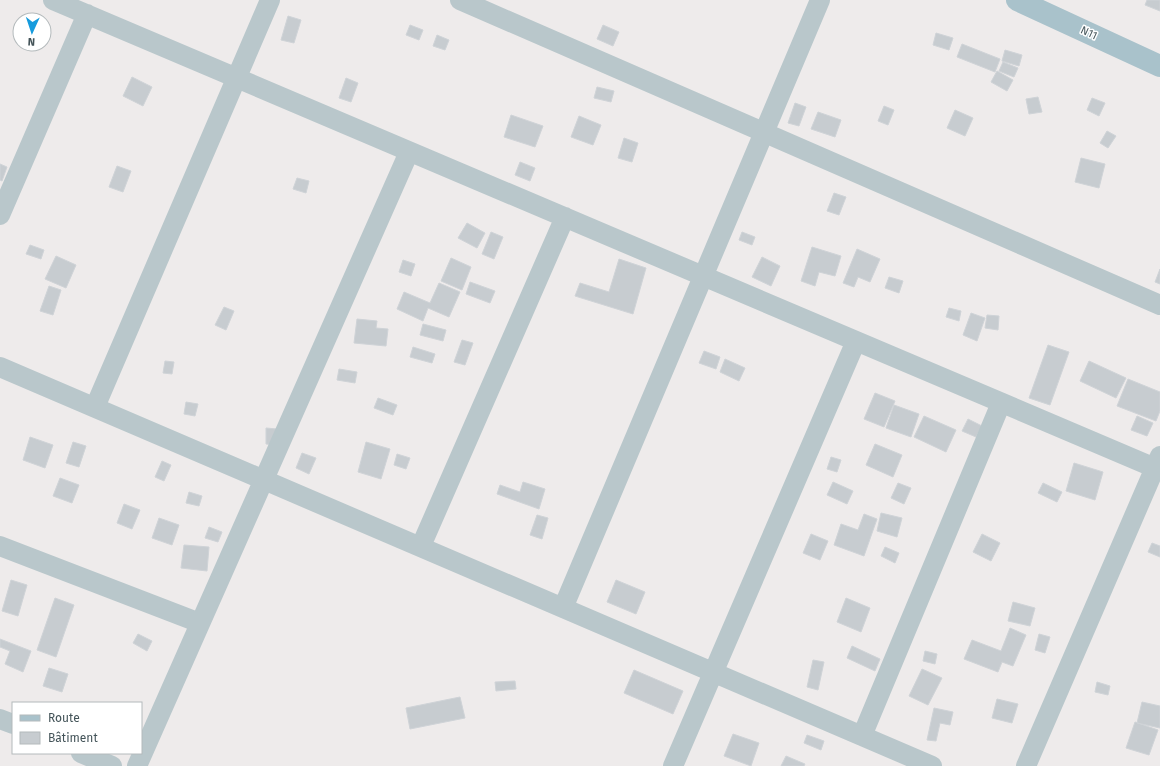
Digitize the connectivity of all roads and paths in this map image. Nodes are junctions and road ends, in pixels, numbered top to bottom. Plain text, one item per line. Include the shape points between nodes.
1 (53, 0) edge
2 (270, 0) edge
3 (460, 0) edge
4 (820, 0) edge
5 (1017, 0) edge
6 (87, 14) junction
7 (1160, 66) edge
8 (237, 77) junction
9 (763, 133) junction
10 (409, 152) junction
11 (0, 215) edge
12 (565, 217) junction
13 (703, 276) junction
14 (1160, 305) edge
15 (856, 341) junction
16 (0, 367) edge
17 (1001, 403) junction
18 (95, 407) junction
19 (1158, 465) edge
20 (264, 479) junction
21 (0, 546) edge
22 (421, 546) junction
23 (564, 608) junction
24 (200, 624) junction
25 (713, 672) junction
26 (0, 719) edge
27 (12, 724) edge
28 (862, 736) junction
29 (83, 754) edge
30 (112, 766) edge
31 (137, 766) edge
32 (673, 766) edge
33 (932, 766) edge
34 (1026, 766) edge

1 - 6 street
2 - 8 street
3 - 9 street
4 - 9 street
5 - 7 main road, N11
6 - 8 street
6 - 11 street
8 - 10 street
8 - 18 street
9 - 13 street
9 - 14 street
10 - 12 street
10 - 20 street
12 - 13 street
12 - 22 street
13 - 15 street
13 - 23 street
15 - 17 street
15 - 25 street
16 - 18 street
17 - 19 street
17 - 28 street
18 - 20 street
19 - 34 street
20 - 22 street
20 - 24 street
21 - 24 street
22 - 23 street
23 - 25 street
24 - 31 street
25 - 28 street
25 - 32 street
26 - 27 street
28 - 33 street
29 - 30 street

